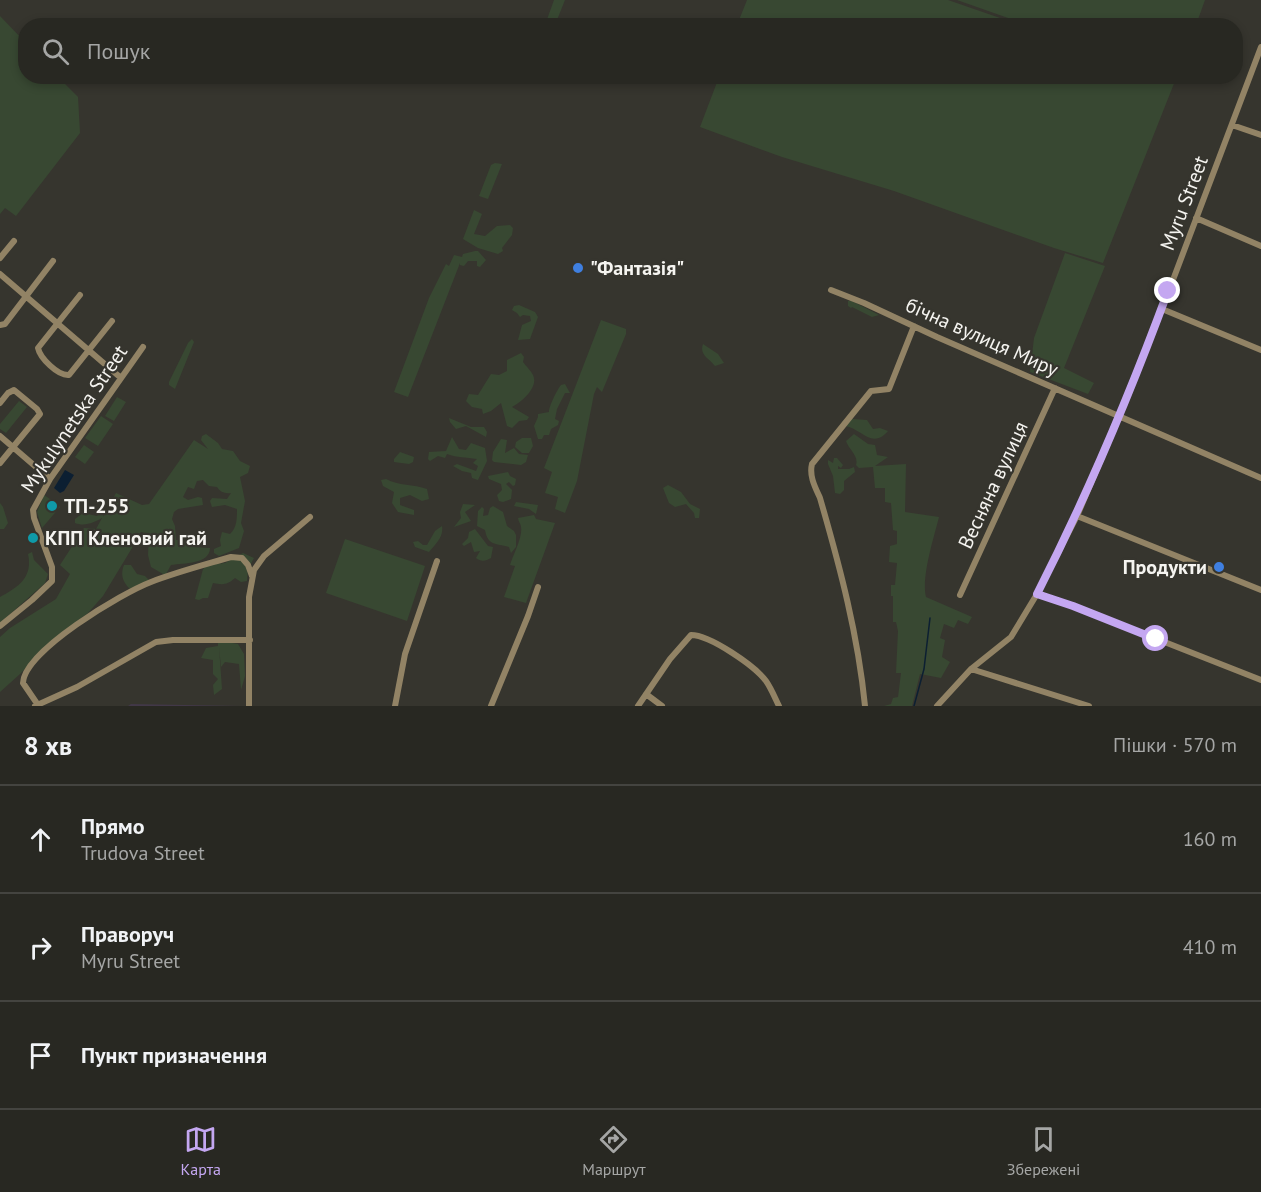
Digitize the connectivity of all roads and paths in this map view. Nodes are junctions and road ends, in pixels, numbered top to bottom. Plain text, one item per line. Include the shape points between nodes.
1 (1261, 47) edge
2 (1232, 125) junction
3 (1261, 135) edge
4 (1196, 218) junction
5 (14, 242) dead end
6 (1261, 246) edge
7 (0, 258) edge
8 (53, 261) dead end
9 (0, 274) edge
10 (831, 290) dead end
11 (80, 295) dead end
12 (27, 297) junction
13 (1162, 309) junction
14 (112, 321) dead end
15 (57, 323) junction
16 (0, 325) edge
17 (914, 326) junction
18 (143, 347) dead end
19 (89, 350) junction
20 (1261, 350) edge
21 (121, 378) junction
22 (1055, 388) junction
23 (0, 403) edge
24 (1118, 416) junction
25 (0, 436) edge
26 (14, 447) junction
27 (0, 463) edge
28 (1261, 478) edge
29 (50, 479) junction
30 (1077, 516) junction
31 (310, 517) dead end
32 (437, 561) dead end
33 (252, 576) junction
34 (538, 587) dead end
35 (1261, 590) edge
36 (1037, 594) junction
37 (960, 595) dead end
38 (0, 626) edge
39 (250, 640) junction
40 (971, 669) junction
41 (1261, 680) edge
42 (646, 694) junction
43 (36, 705) edge
44 (249, 706) edge
45 (395, 706) edge
46 (491, 706) edge
47 (638, 706) edge
48 (662, 706) edge
49 (779, 706) edge
50 (864, 706) edge
51 (937, 706) edge
52 (1089, 706) edge

1 - 2 street, Myru Street
2 - 3 street
2 - 4 street, Myru Street
4 - 6 street
4 - 13 street, Myru Street
5 - 7 street
8 - 12 street
9 - 12 street
10 - 17 street, бічна вулиця Миру
11 - 15 street
12 - 15 street
12 - 16 street
13 - 20 street
13 - 24 street, Myru Street
14 - 19 street
15 - 19 street
15 - 19 street via 39,345 40,355 63,375 67,376
17 - 22 street, бічна вулиця Миру
17 - 50 street via 889,389 872,391 810,470 847,596
18 - 21 street, Mykulynetska Street
19 - 21 street
21 - 29 street, Mykulynetska Street
22 - 24 street, бічна вулиця Миру
22 - 37 street, Весняна вулиця
23 - 26 street via 14,390 39,411
24 - 28 street, бічна вулиця Миру
24 - 30 street, Myru Street
25 - 26 street
26 - 27 street
26 - 29 street
29 - 38 street, Mykulynetska Street via 33,515 52,567 52,581
30 - 35 street
30 - 36 street, Myru Street
31 - 33 street via 264,556
32 - 45 street via 405,654
33 - 39 street
33 - 43 street via 242,558 231,557 149,582 122,597 64,633 25,672 23,683
34 - 46 street
36 - 40 street, Myru Street via 1011,637
36 - 41 street
39 - 43 street via 156,642 77,687
39 - 44 street
40 - 51 street, Myru Street
40 - 52 street
42 - 47 street
42 - 48 street
42 - 49 street via 691,635 701,635 759,672

